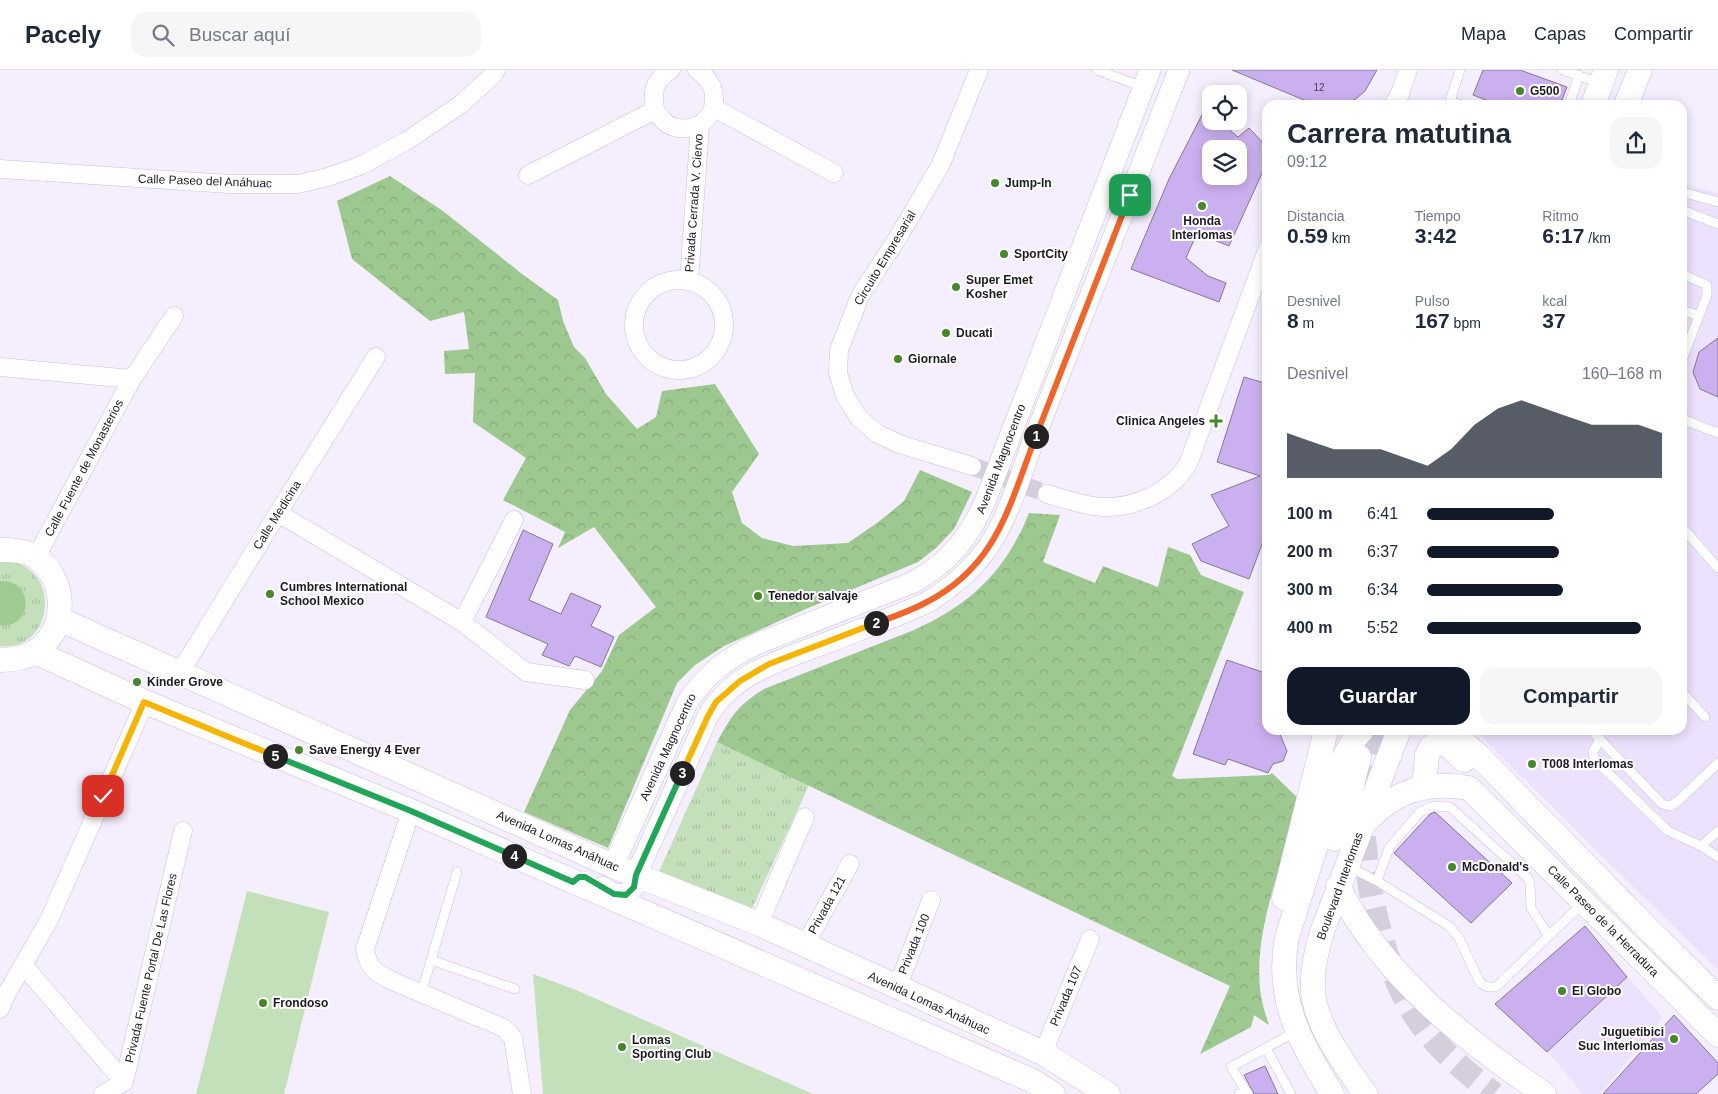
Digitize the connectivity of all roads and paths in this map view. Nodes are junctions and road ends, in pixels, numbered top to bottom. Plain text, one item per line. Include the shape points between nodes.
1 (496, 70) edge
2 (697, 70) edge
3 (979, 70) edge
4 (1097, 70) edge
5 (1179, 70) edge
6 (1408, 70) edge
7 (1460, 70) edge
8 (1562, 70) edge
9 (1640, 70) edge
10 (1654, 70) edge
11 (664, 71) edge
12 (1578, 76) junction
13 (1604, 76) edge
14 (1146, 79) edge
15 (1396, 100) edge
16 (1450, 100) edge
17 (1571, 100) edge
18 (1595, 100) edge
19 (1628, 100) edge
20 (1642, 100) edge
21 (714, 108) junction
22 (655, 110) junction
23 (700, 125) junction
24 (0, 169) edge
25 (834, 173) dead end
26 (528, 175) dead end
27 (1687, 193) edge
28 (1718, 202) edge
29 (1687, 212) edge
30 (1718, 224) edge
31 (1262, 264) edge
32 (1687, 276) edge
33 (689, 280) junction
34 (1687, 312) edge
35 (174, 316) dead end
36 (1699, 316) junction
37 (1687, 347) edge
38 (376, 357) dead end
39 (0, 367) edge
40 (132, 379) junction
41 (1687, 421) edge
42 (1717, 432) edge
43 (972, 466) tunnel mouth
44 (1047, 494) tunnel mouth
45 (278, 513) junction
46 (514, 520) dead end
47 (1687, 533) edge
48 (0, 550) edge
49 (36, 557) junction
50 (1718, 568) edge
51 (59, 619) junction
52 (462, 622) junction
53 (35, 652) junction
54 (0, 660) edge
55 (179, 674) junction
56 (585, 680) dead end
57 (1687, 698) edge
58 (144, 702) junction
59 (1704, 718) dead end
60 (1325, 735) edge
61 (1358, 735) edge
62 (1363, 735) edge
63 (1396, 735) edge
64 (1442, 735) edge
65 (1443, 735) edge
66 (1445, 735) edge
67 (1596, 735) edge
68 (1600, 739) junction
69 (1718, 763) edge
70 (1424, 786) junction
71 (411, 811) junction
72 (805, 817) dead end
73 (1361, 828) junction
74 (183, 831) dead end
75 (1718, 831) edge
76 (1701, 846) junction
77 (1718, 857) edge
78 (850, 864) dead end
79 (613, 866) junction
80 (457, 872) dead end
81 (636, 875) junction
82 (1342, 876) junction
83 (1377, 881) junction
84 (573, 882) junction
85 (931, 900) dead end
86 (1584, 902) junction
87 (759, 924) junction
88 (1648, 930) junction
89 (1548, 936) junction
90 (1090, 939) dead end
91 (805, 945) junction
92 (431, 960) junction
93 (23, 965) junction
94 (897, 988) junction
95 (514, 989) dead end
96 (421, 994) junction
97 (1718, 998) edge
98 (1290, 1007) junction
99 (0, 1009) edge
100 (1297, 1030) junction
101 (1718, 1035) edge
102 (1266, 1048) junction
103 (1043, 1053) junction
104 (124, 1082) junction
105 (103, 1094) edge
106 (522, 1094) edge
107 (1053, 1094) edge
108 (1108, 1094) edge
109 (1248, 1094) edge
110 (1291, 1094) edge
111 (1332, 1094) edge
112 (1366, 1094) edge
113 (1544, 1094) edge

1 - 24 street, Calle Paseo del Anáhuac via 460,105 408,140 362,165 298,184 230,184
2 - 21 street via 707,77 715,92
3 - 43 street, Circuito Empresarial via 941,164 860,296 839,350 838,373 845,396 859,418 878,434 902,445
4 - 14 lane
5 - 81 street, Avenida Magnocentro via 1010,507 991,544 962,577 926,603 769,664 727,691 708,716
6 - 15 street
7 - 16 lane
8 - 12 lane
9 - 19 main road
10 - 20 main road
11 - 22 street via 653,90
12 - 13 lane
12 - 17 lane
13 - 18 main road
14 - 79 street, Avenida Magnocentro via 986,499 970,532 946,560 914,582 742,651 710,674 686,705
21 - 23 street
21 - 25 street
22 - 23 street via 666,124 682,130
22 - 26 street
23 - 33 street, Privada Cerrada V. Ciervo
27 - 28 lane
29 - 30 lane
31 - 44 street via 1190,459 1176,481 1144,499 1104,507
32 - 36 lane via 1707,285
33 - 33 street, Privada Cerrada V. Ciervo via 665,281 645,293 634,314 634,338 638,345 647,359 668,370 692,370 699,366 712,357 724,336 723,312 710,291
34 - 36 lane
35 - 40 street, Calle Fuente de Monasterios
36 - 37 lane
38 - 45 street, Calle Medicina
39 - 40 street
40 - 49 street, Calle Fuente de Monasterios
41 - 42 lane
45 - 52 street
45 - 55 street, Calle Medicina
46 - 52 street
47 - 50 lane
48 - 49 main road via 17,550
49 - 51 main road via 49,570 57,585
51 - 53 main road via 50,639
51 - 55 main road, Avenida Lomas Anáhuac
52 - 56 street via 526,672
53 - 54 main road via 15,660
53 - 58 main road
55 - 79 main road, Avenida Lomas Anáhuac
57 - 59 lane
58 - 71 main road
58 - 93 street via 48,920
60 - 98 main road, Boulevard Interlomas via 1274,936 1272,982 1275,992
61 - 98 main road, Boulevard Interlomas via 1344,758 1287,937 1284,970
62 - 98 main road, Boulevard Interlomas via 1350,793 1296,962
63 - 73 main road, Boulevard Interlomas
64 - 70 main road via 1427,754
65 - 88 main road via 1448,745 1631,923
66 - 88 main road, Calle Paseo de la Herradura via 1479,756
67 - 68 lane
68 - 69 lane via 1662,804 1670,806
68 - 76 lane via 1593,752 1594,759 1668,831
70 - 73 main road, Calle Paseo de la Herradura via 1395,797
70 - 86 main road, Calle Paseo de la Herradura via 1469,788
71 - 84 main road
71 - 96 street via 364,949 373,970
72 - 87 street
73 - 82 main road, Boulevard Interlomas
74 - 104 street, Privada Fuente Portal De Las Flores
75 - 76 lane
76 - 77 lane
78 - 91 street, Privada 121
79 - 81 main road, Avenida Lomas Anáhuac
80 - 92 lane
81 - 84 street, Avenida Magnocentro via 634,887 626,895 614,894 585,877
81 - 87 main road, Avenida Lomas Anáhuac
82 - 83 lane
82 - 112 main road, Boulevard Interlomas via 1318,943 1314,1000 1325,1030
82 - 113 main road via 1358,923 1412,988 1448,1022
83 - 89 lane via 1449,926 1459,938 1480,984 1488,987 1496,987
83 - 89 lane via 1389,848 1420,812 1434,806 1450,807 1528,878 1531,908
84 - 107 main road via 1033,1081
85 - 94 street, Privada 100
86 - 89 lane
86 - 101 main road, Calle Paseo de la Herradura
87 - 91 main road, Avenida Lomas Anáhuac
88 - 97 main road, Calle Paseo de la Herradura
90 - 103 street, Privada 107
91 - 94 main road, Avenida Lomas Anáhuac
92 - 95 lane
92 - 96 lane
93 - 99 street
93 - 104 street
94 - 103 main road, Avenida Lomas Anáhuac
96 - 106 street via 510,1032
98 - 100 main road, Boulevard Interlomas
100 - 102 lane
100 - 111 main road, Boulevard Interlomas
102 - 109 lane via 1231,1067
102 - 110 lane
103 - 108 main road, Avenida Lomas Anáhuac
104 - 105 street

